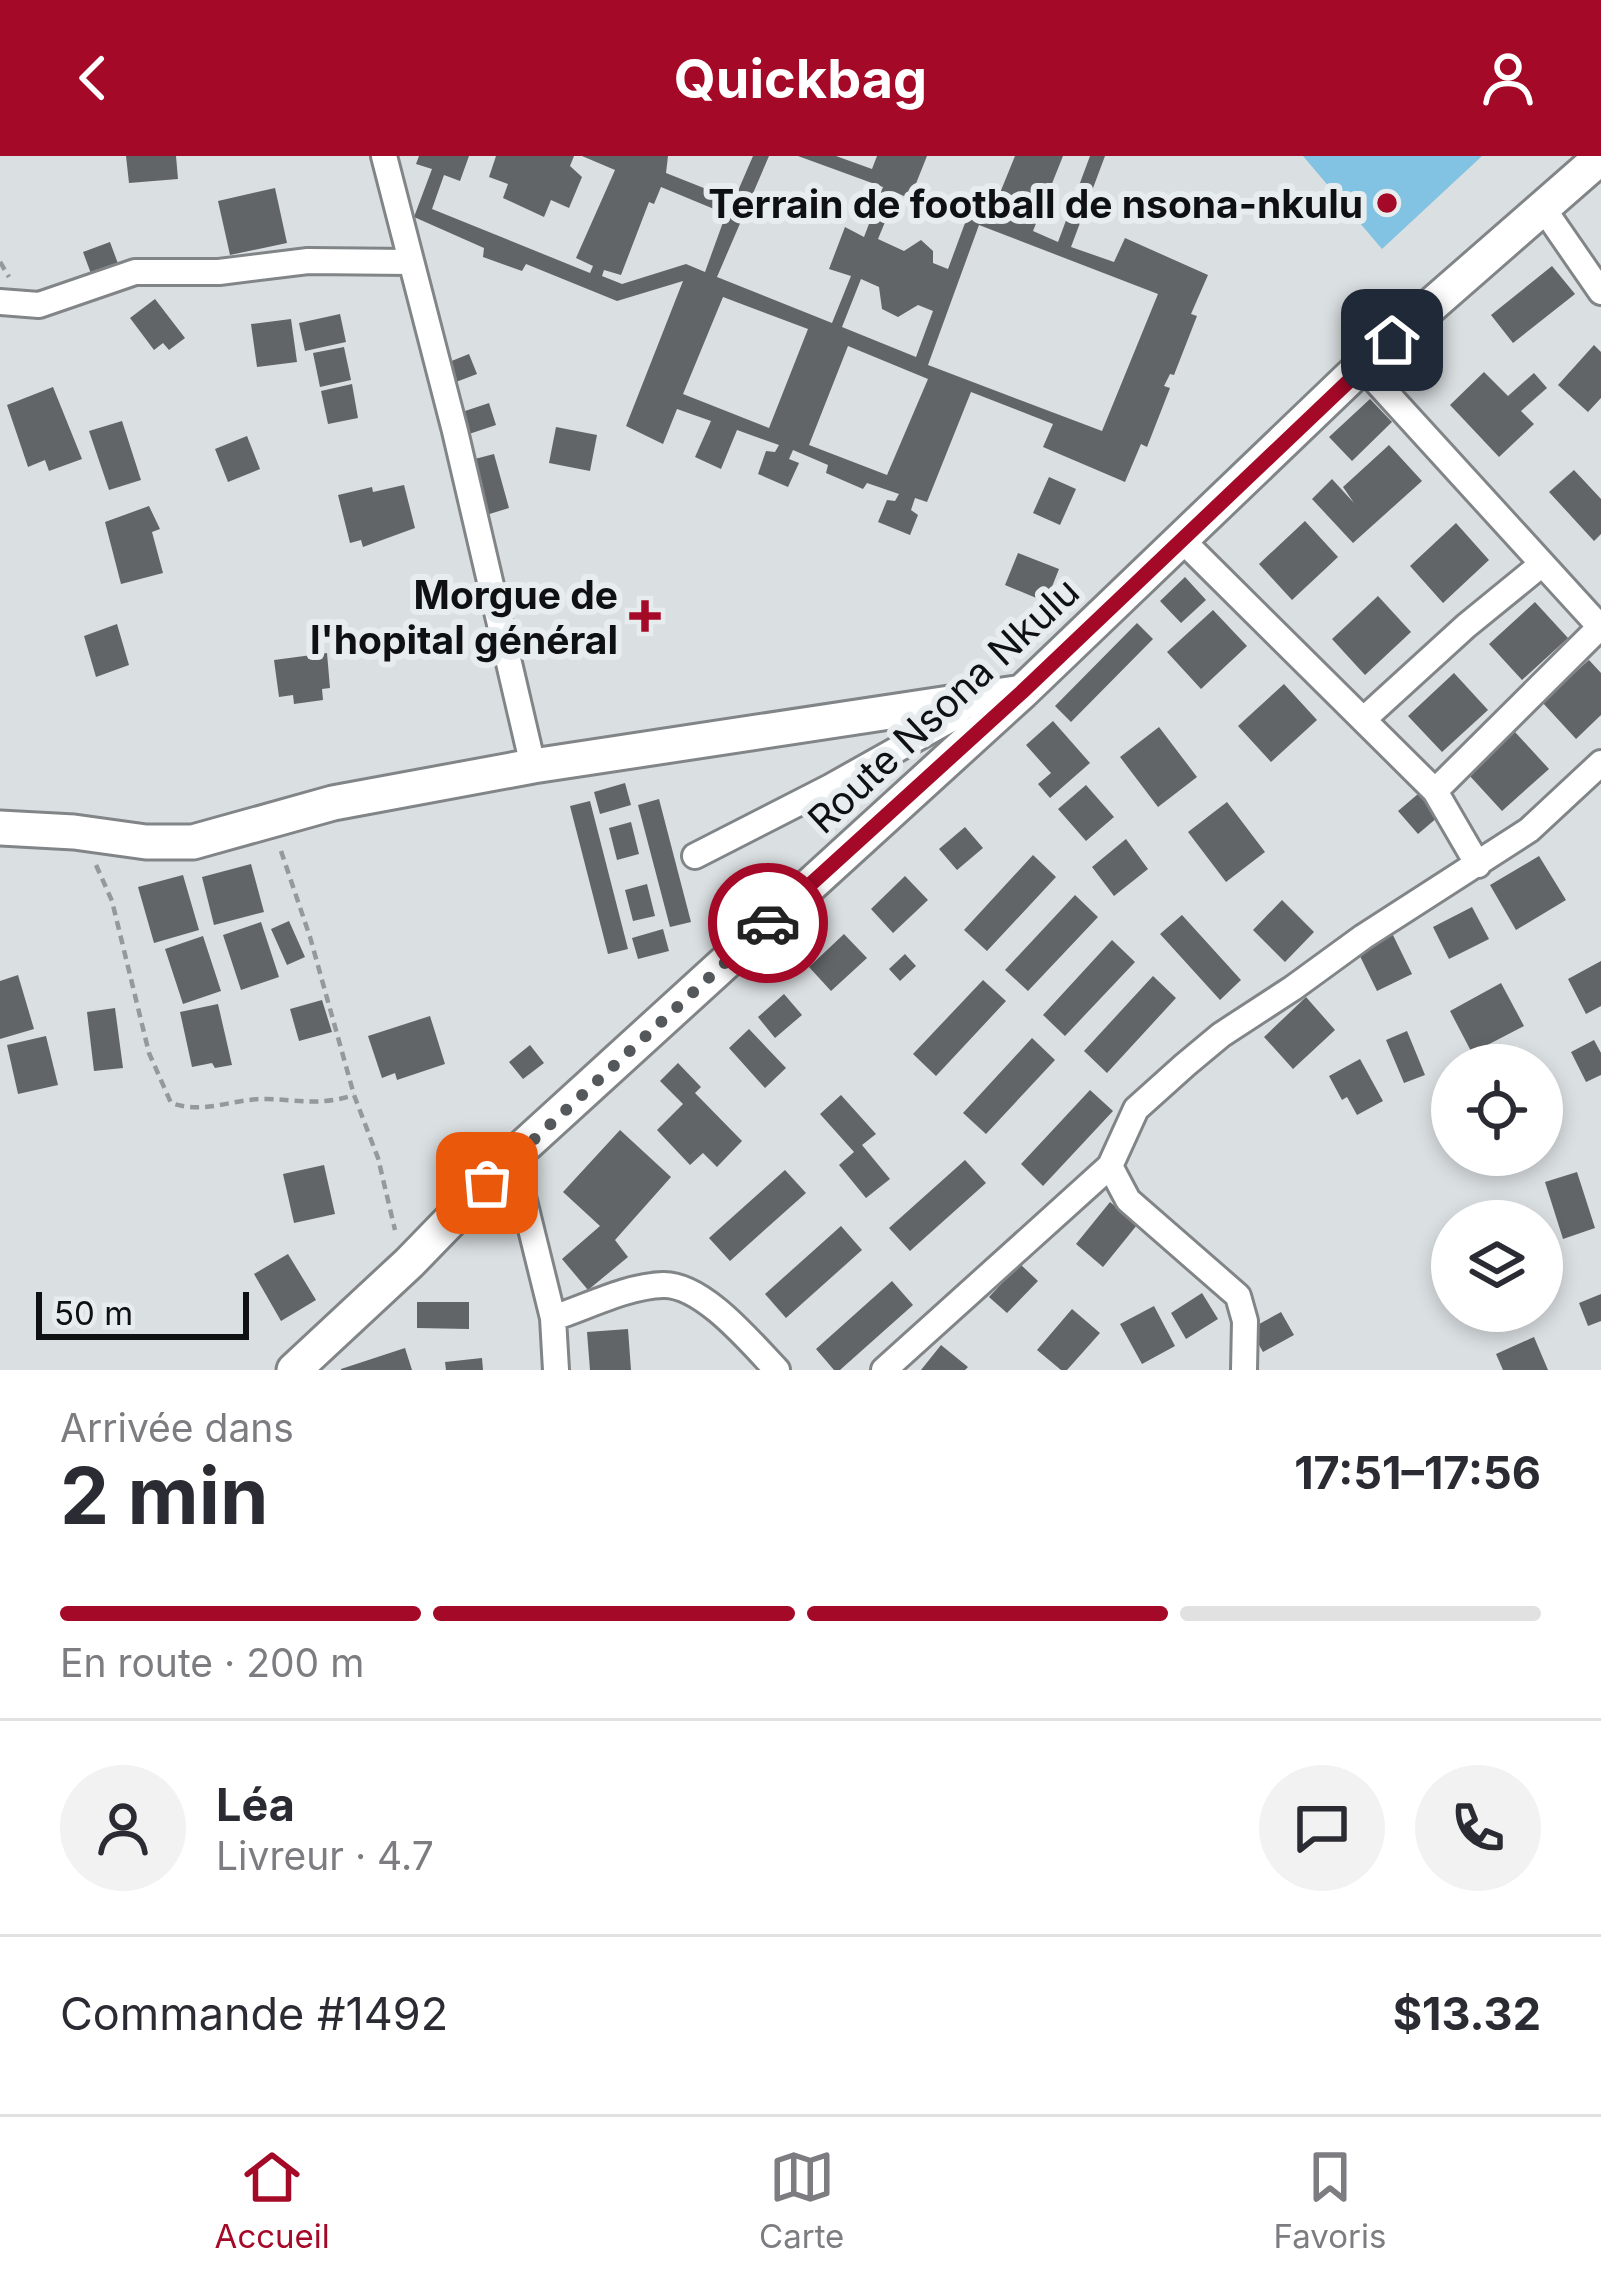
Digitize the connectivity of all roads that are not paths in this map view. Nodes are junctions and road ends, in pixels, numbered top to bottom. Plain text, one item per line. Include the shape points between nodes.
1 (384, 156) edge
2 (1601, 158) edge
3 (1543, 208) junction
4 (411, 262) junction
5 (1601, 292) edge
6 (0, 302) edge
7 (1362, 366) junction
8 (1181, 539) junction
9 (1542, 564) junction
10 (1600, 628) edge
11 (1022, 692) junction
12 (969, 700) junction
13 (1364, 719) junction
14 (1601, 763) edge
15 (533, 766) junction
16 (1435, 791) junction
17 (0, 828) edge
18 (695, 856) dead end
19 (1478, 865) junction
20 (513, 1156) junction
21 (1110, 1166) junction
22 (553, 1318) junction
23 (294, 1370) edge
24 (556, 1370) edge
25 (776, 1370) edge
26 (884, 1370) edge
27 (1244, 1370) edge

1 - 4 street
2 - 3 street, Route Nsona Nkulu
3 - 5 street
3 - 7 street, Route Nsona Nkulu
4 - 6 street via 135,272 39,304
4 - 15 street
7 - 8 street, Route Nsona Nkulu
7 - 9 street
8 - 11 street, Route Nsona Nkulu
8 - 13 street
9 - 10 street
9 - 13 street
10 - 16 street
11 - 12 street
11 - 20 street, Route Nsona Nkulu
12 - 15 street
12 - 18 street via 952,718
13 - 16 street
14 - 19 street
15 - 17 street via 333,803 193,842
16 - 19 street
19 - 21 street via 1221,1035 1136,1109
20 - 22 street
20 - 23 street, Route Nsona Nkulu
21 - 26 street
21 - 27 street via 1128,1199 1238,1296
22 - 24 street
22 - 25 street via 667,1285 693,1293

